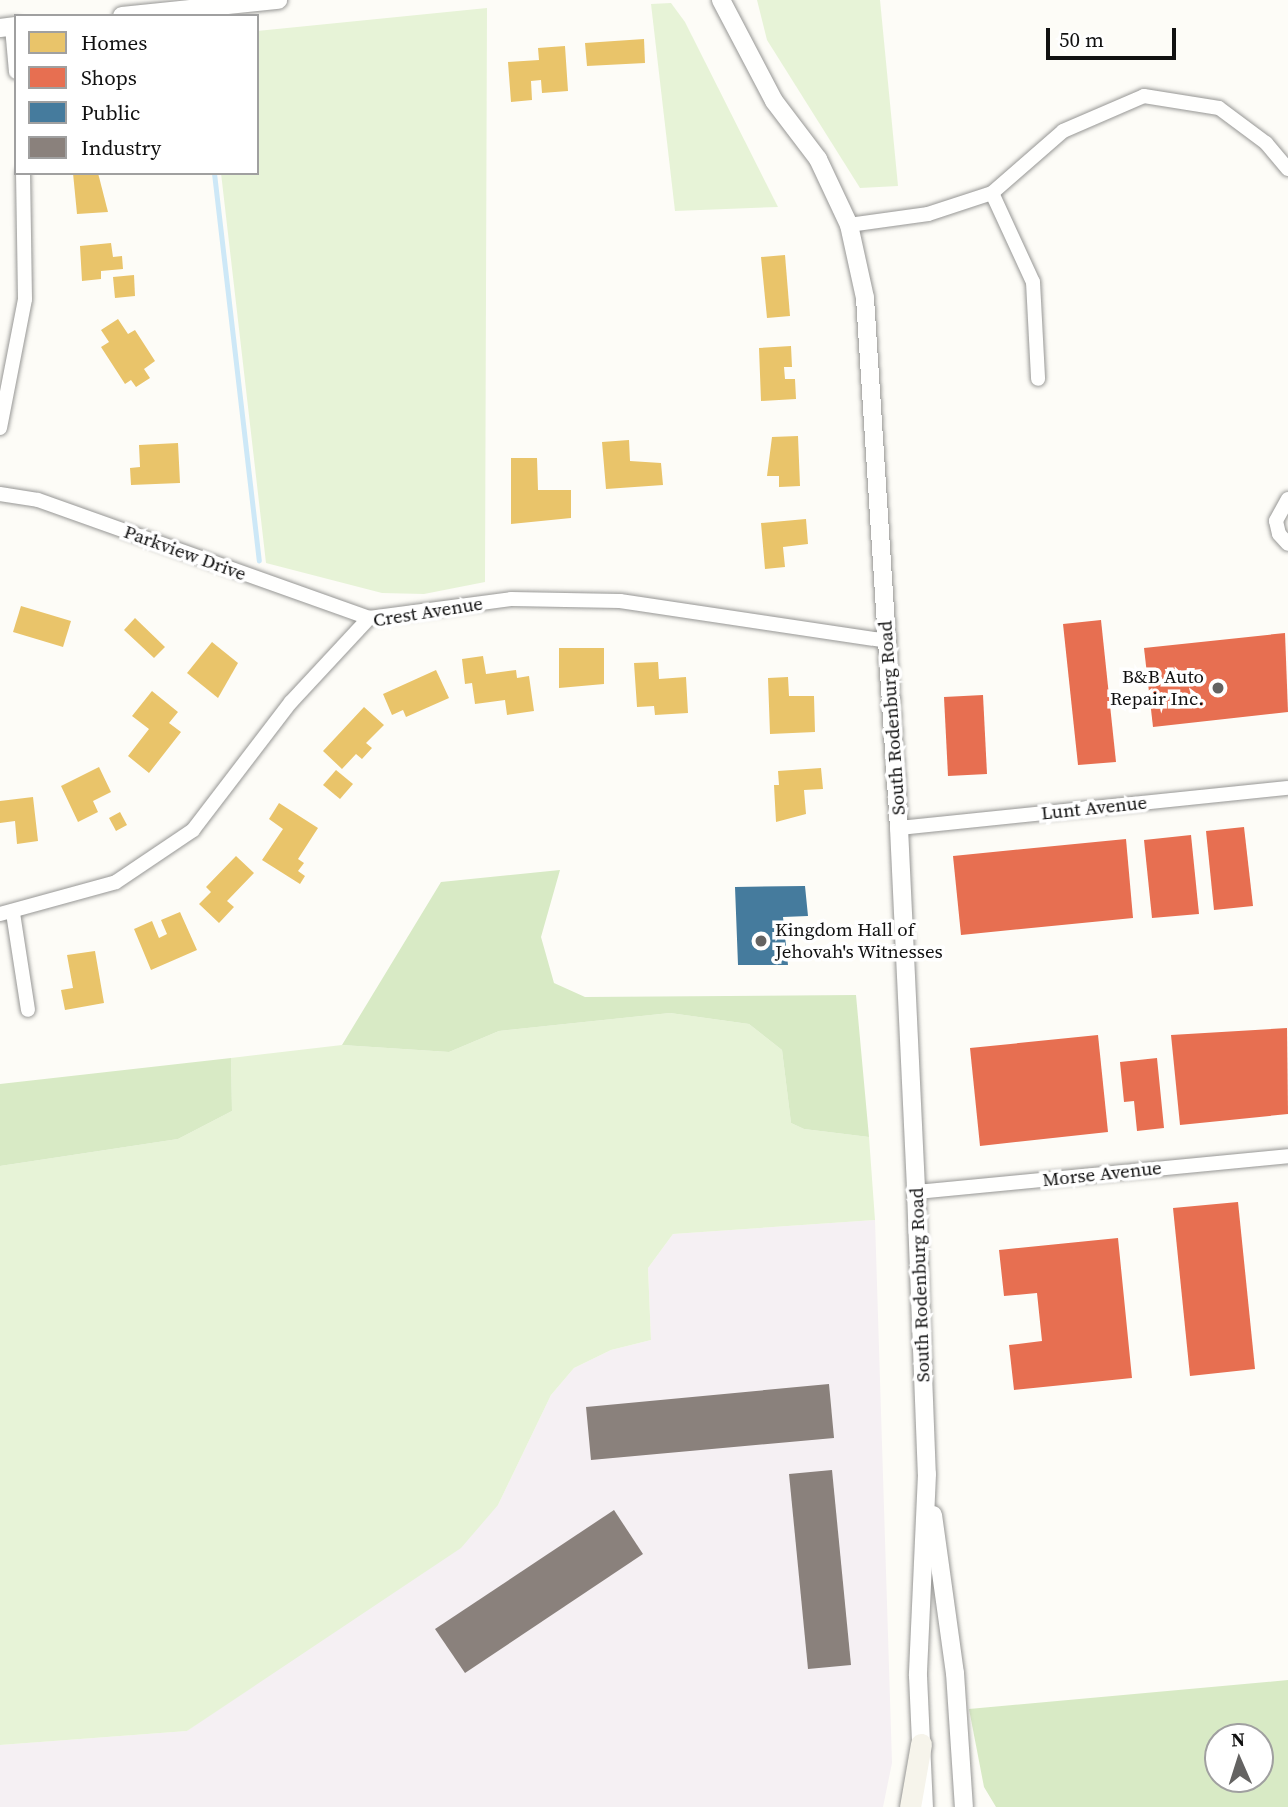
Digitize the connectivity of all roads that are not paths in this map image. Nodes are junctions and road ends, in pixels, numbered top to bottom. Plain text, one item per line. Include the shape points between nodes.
1 (278, 0) edge
2 (721, 0) edge
3 (142, 14) edge
4 (9, 27) edge
5 (14, 59) edge
6 (1288, 169) edge
7 (23, 175) edge
8 (992, 193) junction
9 (849, 225) junction
10 (1038, 379) dead end
11 (0, 428) edge
12 (0, 494) edge
13 (1288, 499) edge
14 (1288, 544) edge
15 (369, 618) junction
16 (887, 641) junction
17 (1288, 788) edge
18 (900, 828) junction
19 (6, 914) edge
20 (27, 1010) dead end
21 (1288, 1156) edge
22 (916, 1192) junction
23 (927, 1474) junction
24 (921, 1744) junction
25 (963, 1799) edge
26 (909, 1807) edge
27 (924, 1807) edge
28 (971, 1807) edge

1 - 3 street
2 - 9 street, South Rodenburg Road via 774,101 818,159
4 - 5 street
6 - 8 street via 1266,143 1219,108 1144,96 1063,131
7 - 11 street via 25,299
8 - 9 street via 928,214
8 - 10 street via 1033,282
9 - 16 street, South Rodenburg Road via 865,298
12 - 15 street, Parkview Drive via 38,500
13 - 14 street via 1276,521
15 - 16 street, Crest Avenue via 510,599 620,601
15 - 19 street, Crest Avenue via 290,702 192,830 116,882
16 - 18 street, South Rodenburg Road
17 - 18 street, Lunt Avenue
18 - 22 street, South Rodenburg Road
19 - 20 street
21 - 22 street, Morse Avenue
22 - 23 street, South Rodenburg Road
23 - 24 street, South Rodenburg Road via 918,1676
23 - 25 street, South Rodenburg Road via 955,1673
24 - 26 main road
24 - 27 street, South Rodenburg Road
25 - 28 street

